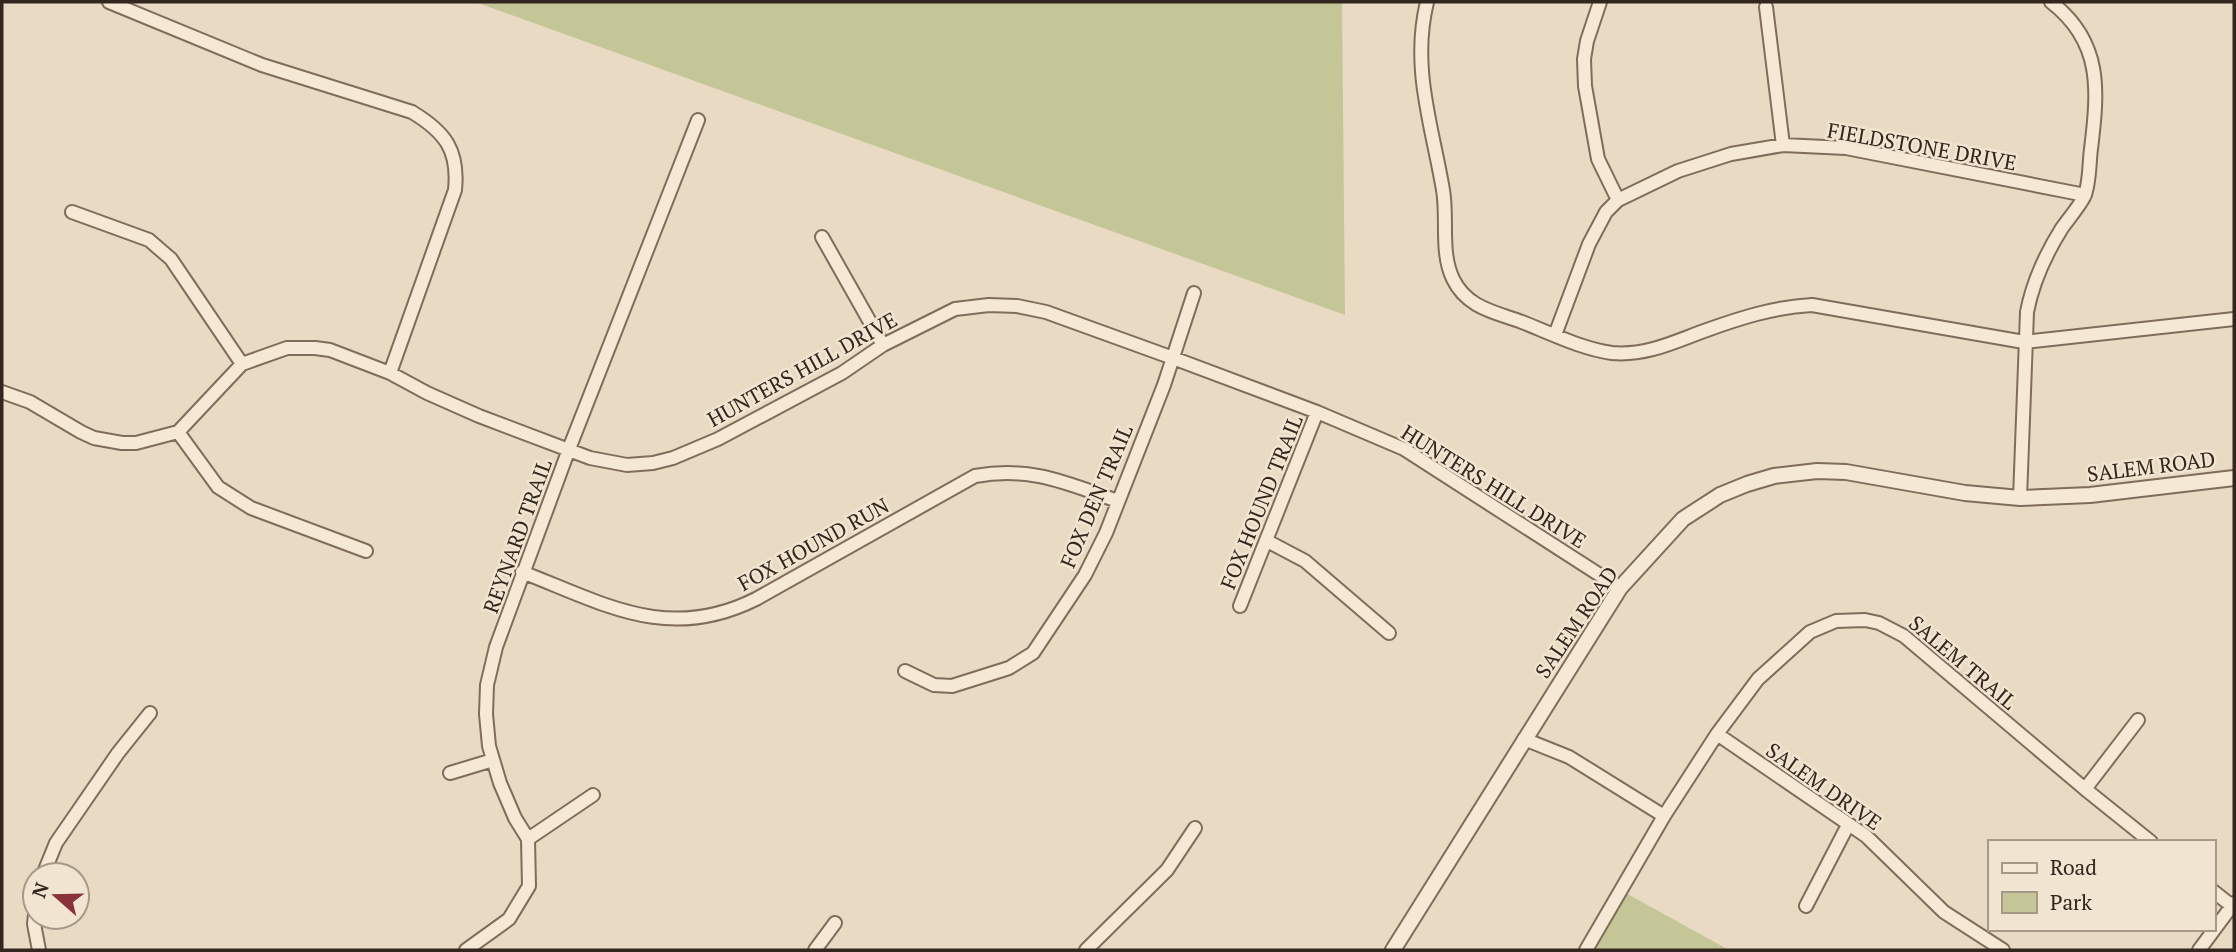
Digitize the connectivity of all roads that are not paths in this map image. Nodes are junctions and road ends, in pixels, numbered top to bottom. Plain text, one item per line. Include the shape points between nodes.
1 (109, 2) edge
2 (1427, 2) edge
3 (1600, 2) edge
4 (2051, 2) edge
5 (1766, 6) dead end
6 (698, 120) dead end
7 (1783, 145) junction
8 (2085, 195) junction
9 (1618, 200) junction
10 (72, 212) dead end
11 (822, 237) dead end
12 (1194, 293) dead end
13 (2234, 319) edge
14 (1555, 335) junction
15 (2024, 342) junction
16 (883, 345) junction
17 (1173, 358) junction
18 (242, 364) junction
19 (390, 373) junction
20 (2, 392) edge
21 (1317, 412) junction
22 (178, 432) junction
23 (569, 449) junction
24 (2234, 478) edge
25 (2020, 498) junction
26 (1118, 500) junction
27 (1267, 541) junction
28 (366, 551) dead end
29 (522, 572) junction
30 (1620, 588) junction
31 (1240, 606) dead end
32 (1389, 633) dead end
33 (905, 670) dead end
34 (150, 713) dead end
35 (2138, 720) dead end
36 (1717, 734) junction
37 (1524, 739) junction
38 (493, 760) junction
39 (450, 772) dead end
40 (2085, 789) junction
41 (593, 795) dead end
42 (1664, 816) junction
43 (1848, 825) junction
44 (1195, 828) dead end
45 (528, 839) junction
46 (2149, 840) edge
47 (49, 861) edge
48 (2215, 892) edge
49 (2233, 904) edge
50 (1806, 906) dead end
51 (835, 923) dead end
52 (2215, 928) edge
53 (35, 931) edge
54 (2213, 931) edge
55 (39, 950) edge
56 (466, 950) edge
57 (815, 950) edge
58 (1086, 950) edge
59 (1393, 950) edge
60 (1586, 950) edge
61 (2003, 950) edge
62 (2199, 950) edge

1 - 19 street via 262,65 412,112 443,136 455,162 455,190
2 - 14 street via 1420,73 1444,193 1451,276 1479,308
3 - 9 street via 1587,41 1585,86 1598,159
4 - 8 street via 2079,31 2095,71 2097,99
5 - 7 street
6 - 23 street, REYNARD TRAIL
7 - 8 street, FIELDSTONE DRIVE via 1846,148
7 - 9 street, FIELDSTONE DRIVE via 1691,167
8 - 15 street via 2043,260 2032,287
9 - 14 street, FIELDSTONE DRIVE via 1588,244
10 - 18 street via 149,240 171,259
11 - 16 street
12 - 17 street, FOX DEN TRAIL
13 - 15 street
14 - 15 street via 1611,352 1640,353 1745,316 1812,305
15 - 25 street
16 - 17 street, HUNTERS HILL DRIVE via 955,309 1003,305 1046,312
16 - 23 street, HUNTERS HILL DRIVE via 842,373 673,458 627,465
17 - 21 street, HUNTERS HILL DRIVE
17 - 26 street, FOX DEN TRAIL
18 - 19 street, HUNTERS HILL DRIVE via 287,348 316,348
18 - 22 street, HUNTERS HILL DRIVE
19 - 23 street, HUNTERS HILL DRIVE via 479,416
20 - 22 street via 30,401 81,432 108,442 136,443
21 - 27 street, FOX HOUND TRAIL
21 - 30 street, HUNTERS HILL DRIVE via 1404,449
22 - 28 street via 218,487 251,508
23 - 29 street, REYNARD TRAIL
24 - 25 street, SALEM ROAD via 2090,495
25 - 30 street, SALEM ROAD via 1846,472 1774,476 1720,495 1689,514
26 - 29 street, FOX HOUND RUN via 1033,474 1012,471 975,476 756,599 702,618 674,620 631,613
26 - 33 street, FOX DEN TRAIL via 1085,575 1033,653 1009,668 952,686 934,685
27 - 31 street, FOX HOUND TRAIL
27 - 32 street via 1305,561
29 - 38 street, REYNARD TRAIL via 487,685
30 - 37 street, SALEM ROAD
34 - 47 street via 56,843
35 - 40 street
36 - 40 street, SALEM TRAIL via 1758,679 1810,632 1836,621 1865,620 1904,636
36 - 42 street, SALEM TRAIL
36 - 43 street, SALEM DRIVE
37 - 42 street via 1569,757
37 - 59 street, SALEM ROAD
38 - 39 street
38 - 45 street, REYNARD TRAIL
40 - 46 street, SALEM TRAIL
41 - 45 street
42 - 60 street, SALEM TRAIL
43 - 50 street
43 - 61 street, SALEM DRIVE via 1866,836 1944,912
44 - 58 street via 1167,870
45 - 56 street, REYNARD TRAIL via 529,886 509,919
48 - 49 street
49 - 52 street
51 - 57 street
53 - 55 street
54 - 62 street

